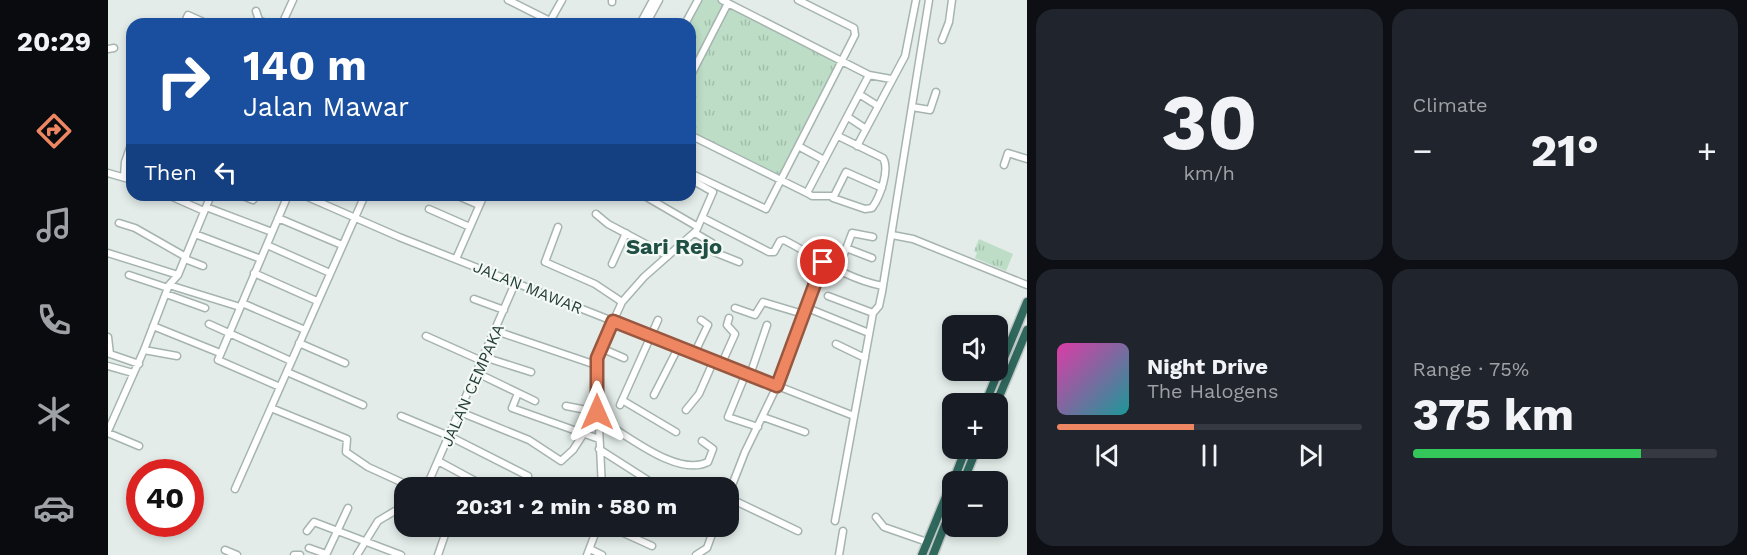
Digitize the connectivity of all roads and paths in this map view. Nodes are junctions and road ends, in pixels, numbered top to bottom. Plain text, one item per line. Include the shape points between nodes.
1 (293, 0) edge
2 (508, 0) edge
3 (562, 0) edge
4 (653, 0) edge
5 (659, 0) edge
6 (698, 0) edge
7 (798, 0) edge
8 (916, 0) edge
9 (929, 0) edge
10 (952, 0) edge
11 (725, 2) edge
12 (256, 11) dead end
13 (258, 18) edge
14 (285, 18) edge
15 (541, 18) edge
16 (553, 18) edge
17 (643, 18) edge
18 (649, 18) edge
19 (689, 18) edge
20 (942, 40) dead end
21 (843, 61) junction
22 (696, 64) edge
23 (869, 75) junction
24 (891, 79) junction
25 (936, 92) dead end
26 (860, 94) junction
27 (878, 106) junction
28 (912, 107) junction
29 (848, 117) junction
30 (866, 129) junction
31 (838, 136) junction
32 (696, 138) edge
33 (857, 146) junction
34 (800, 147) junction
35 (126, 159) edge
36 (1027, 159) edge
37 (824, 160) junction
38 (1004, 165) dead end
39 (108, 173) edge
40 (696, 176) edge
41 (124, 177) joint
42 (781, 181) junction
43 (696, 182) edge
44 (882, 188) junction
45 (807, 193) junction
46 (832, 196) junction
47 (184, 201) edge
48 (209, 201) edge
49 (285, 201) edge
50 (316, 201) edge
51 (362, 201) edge
52 (470, 201) edge
53 (481, 201) edge
54 (652, 201) edge
55 (479, 205) junction
56 (429, 208) dead end
57 (205, 209) junction
58 (596, 214) dead end
59 (278, 218) junction
60 (354, 218) junction
61 (703, 218) junction
62 (119, 223) dead end
63 (470, 226) junction
64 (558, 227) dead end
65 (696, 230) junction
66 (272, 232) junction
67 (627, 233) junction
68 (195, 234) junction
69 (892, 235) junction
70 (873, 237) dead end
71 (267, 245) junction
72 (342, 245) junction
73 (846, 248) junction
74 (108, 253) edge
75 (668, 256) junction
76 (185, 258) junction
77 (872, 258) dead end
78 (261, 259) junction
79 (456, 259) junction
80 (738, 262) dead end
81 (823, 262) junction
82 (612, 264) dead end
83 (203, 266) dead end
84 (838, 270) junction
85 (254, 273) junction
86 (330, 273) junction
87 (129, 275) dead end
88 (178, 275) junction
89 (516, 281) junction
90 (1027, 285) edge
91 (883, 286) junction
92 (168, 289) junction
93 (828, 296) dead end
94 (474, 299) dead end
95 (317, 301) junction
96 (622, 302) junction
97 (1027, 302) edge
98 (241, 305) junction
99 (805, 307) junction
100 (205, 308) dead end
101 (735, 308) dead end
102 (504, 310) junction
103 (873, 313) junction
104 (803, 314) junction
105 (1025, 314) edge
106 (729, 318) dead end
107 (658, 320) dead end
108 (701, 320) dead end
109 (613, 321) junction
110 (209, 324) dead end
111 (766, 325) dead end
112 (153, 326) junction
113 (305, 330) junction
114 (1027, 330) edge
115 (495, 331) junction
116 (229, 332) junction
117 (869, 333) junction
118 (652, 335) junction
119 (426, 336) dead end
120 (108, 337) edge
121 (299, 343) junction
122 (836, 344) dead end
123 (679, 346) junction
124 (601, 348) junction
125 (144, 350) junction
126 (694, 352) junction
127 (220, 353) junction
128 (177, 356) dead end
129 (624, 358) dead end
130 (865, 358) junction
131 (483, 359) junction
132 (714, 360) junction
133 (291, 361) junction
134 (345, 363) dead end
135 (722, 363) junction
136 (139, 364) junction
137 (597, 365) junction
138 (108, 366) edge
139 (287, 372) junction
140 (531, 372) dead end
141 (133, 373) junction
142 (477, 373) junction
143 (748, 374) junction
144 (777, 386) junction
145 (280, 387) junction
146 (518, 393) junction
147 (990, 393) edge
148 (1001, 393) edge
149 (654, 395) dead end
150 (535, 401) dead end
151 (363, 405) dead end
152 (566, 406) dead end
153 (271, 408) junction
154 (686, 410) dead end
155 (460, 412) junction
156 (597, 412) junction
157 (401, 416) dead end
158 (854, 416) junction
159 (764, 417) junction
160 (598, 424) junction
161 (758, 427) junction
162 (108, 432) edge
163 (676, 432) dead end
164 (805, 432) dead end
165 (584, 433) junction
166 (449, 436) junction
167 (599, 438) junction
168 (702, 441) dead end
169 (139, 446) dead end
170 (599, 449) junction
171 (438, 461) junction
172 (528, 476) dead end
173 (431, 477) edge
174 (468, 477) edge
175 (601, 477) edge
176 (643, 477) edge
177 (736, 477) edge
178 (394, 479) edge
179 (235, 489) dead end
180 (739, 503) edge
181 (348, 508) dead end
182 (394, 511) edge
183 (942, 512) edge
184 (876, 517) dead end
185 (835, 521) dead end
186 (308, 531) dead end
187 (798, 531) dead end
188 (843, 531) dead end
189 (336, 532) junction
190 (942, 532) edge
191 (444, 537) edge
192 (592, 537) edge
193 (632, 537) edge
194 (711, 537) edge
195 (364, 542) junction
196 (927, 542) junction
197 (652, 546) dead end
198 (309, 548) dead end
199 (225, 550) dead end
200 (588, 552) edge
201 (237, 555) edge
202 (294, 555) edge
203 (300, 555) edge
204 (326, 555) edge
205 (357, 555) edge
206 (401, 555) edge
207 (438, 555) edge
208 (602, 555) edge
209 (696, 555) edge
210 (839, 555) edge
211 (922, 555) edge
212 (933, 555) edge

1 - 14 street
2 - 15 street
3 - 16 street
4 - 17 street
5 - 18 street
6 - 19 street
7 - 21 street via 854,28 855,35
8 - 24 street via 906,51
9 - 28 street
10 - 20 street
11 - 21 street
11 - 22 street
12 - 13 street
21 - 23 street
21 - 34 street
23 - 24 street
23 - 26 street
24 - 27 street
25 - 28 street via 931,110
26 - 27 street
26 - 29 street
27 - 30 street
28 - 69 street
29 - 30 street
29 - 31 street
30 - 33 street
31 - 33 street
31 - 37 street
32 - 42 street
33 - 44 street via 885,160
34 - 37 street
34 - 42 street
35 - 41 street
36 - 38 street via 1008,153
37 - 45 street
39 - 41 street
40 - 42 street via 765,210
42 - 45 street
43 - 61 street via 713,192
44 - 46 street via 870,209
44 - 46 street via 846,172
45 - 46 street
47 - 57 street
48 - 57 street
49 - 59 street
50 - 60 street, JALAN MAWAR
51 - 60 street
52 - 55 street
53 - 55 street
54 - 65 street
55 - 63 street
56 - 63 street
57 - 66 street
57 - 68 street
58 - 67 street
59 - 66 street
59 - 72 street
60 - 72 street
60 - 79 street, JALAN MAWAR
61 - 65 street
61 - 81 street via 769,252 774,252 783,240
62 - 76 street via 135,228
63 - 79 street
64 - 96 street via 545,262 595,284
65 - 75 street
65 - 80 street via 712,243 714,252
66 - 71 street
67 - 75 street
67 - 82 street
68 - 76 street
68 - 78 street
69 - 90 street via 913,239
69 - 91 street
70 - 73 street via 853,232
71 - 78 street
71 - 86 street
72 - 86 street
73 - 77 street
73 - 84 street
74 - 88 street
75 - 96 street
76 - 83 street
76 - 88 street
78 - 85 street
79 - 89 street, JALAN MAWAR
81 - 84 street
81 - 99 street
84 - 91 street
85 - 95 street
85 - 98 street
86 - 95 street
87 - 92 street
88 - 92 street
89 - 102 street, JALAN CEMPAKA
89 - 109 street, JALAN MAWAR
91 - 103 street via 879,306
92 - 98 street via 190,290
92 - 100 street
92 - 112 street
93 - 103 street
94 - 102 street
95 - 113 street
96 - 109 street
97 - 105 highway
98 - 113 street
98 - 116 street
99 - 104 street
99 - 117 street
101 - 104 street via 755,315 763,302
102 - 115 street, JALAN CEMPAKA
103 - 117 street
104 - 144 street
105 - 147 highway
106 - 135 street via 727,325 735,332
107 - 118 street
108 - 126 street via 708,325
109 - 118 street, JALAN MAWAR
109 - 124 street
110 - 116 street
111 - 143 street
112 - 125 street
112 - 127 street
113 - 121 street
114 - 148 highway
115 - 131 street, JALAN CEMPAKA
115 - 137 street
116 - 127 street
116 - 133 street
117 - 130 street
118 - 123 street, JALAN MAWAR
118 - 163 street via 621,402
119 - 131 street
120 - 136 street via 111,354
121 - 133 street
121 - 134 street
122 - 130 street
123 - 126 street, JALAN MAWAR
123 - 149 street
124 - 129 street
124 - 137 street
125 - 128 street
125 - 136 street
126 - 132 street, JALAN MAWAR
127 - 145 street via 218,362
130 - 158 street
131 - 140 street
131 - 142 street, JALAN CEMPAKA
132 - 135 street, JALAN MAWAR
132 - 154 street via 699,394
133 - 139 street
135 - 143 street, JALAN MAWAR
136 - 141 street
137 - 156 street
138 - 141 street
139 - 145 street
139 - 151 street
141 - 162 street
142 - 146 street
142 - 155 street, JALAN CEMPAKA
143 - 144 street, JALAN MAWAR
143 - 161 street via 728,417
144 - 158 street, JALAN MAWAR
144 - 159 street
145 - 153 street
146 - 150 street
146 - 165 street via 512,408
152 - 156 street
153 - 178 street via 347,439 346,453
153 - 179 street
155 - 165 street via 529,440 561,461
155 - 166 street, JALAN CEMPAKA
156 - 160 street
157 - 166 street
158 - 185 street
159 - 161 street
159 - 164 street
160 - 167 street
160 - 168 street via 607,424 678,464 708,462 713,449
161 - 177 street
162 - 169 street
165 - 167 street
166 - 171 street, JALAN CEMPAKA
166 - 172 street
167 - 170 street
170 - 175 street
170 - 176 street
171 - 173 street, JALAN CEMPAKA
171 - 174 street
180 - 187 street
181 - 189 street
182 - 195 street via 378,521
183 - 196 highway
184 - 196 street via 884,527
186 - 189 street via 314,522
188 - 210 street
189 - 195 street
189 - 204 street
190 - 212 highway
191 - 207 street
192 - 200 street
193 - 197 street
194 - 209 street via 707,548
195 - 205 street
195 - 206 street
196 - 211 highway
198 - 204 street
199 - 201 street
200 - 208 street
202 - 203 street

